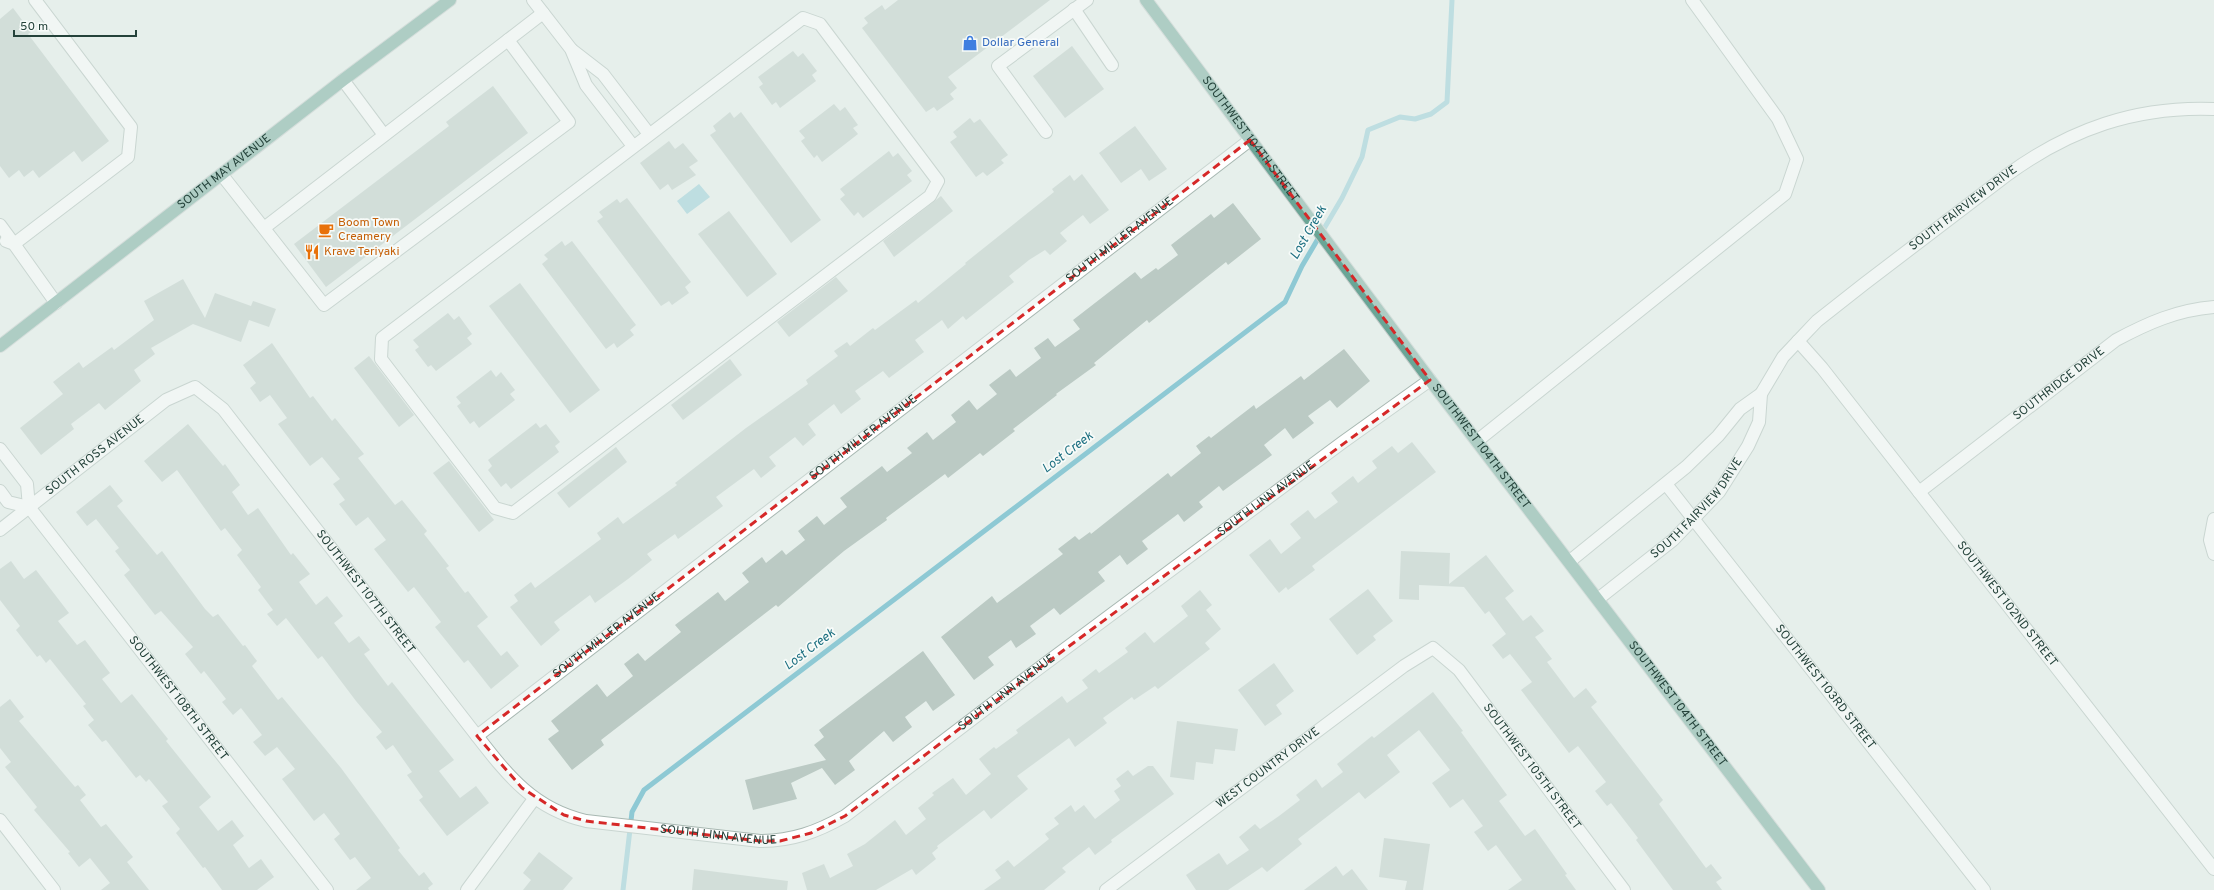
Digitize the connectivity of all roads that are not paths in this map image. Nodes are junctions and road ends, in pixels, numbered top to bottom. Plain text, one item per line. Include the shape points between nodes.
1 (35, 0) edge
2 (450, 0) edge
3 (533, 0) edge
4 (1087, 0) edge
5 (1146, 0) edge
6 (1692, 0) edge
7 (1074, 9) junction
8 (543, 13) junction
9 (508, 40) junction
10 (571, 49) junction
11 (1112, 64) dead end
12 (343, 80) junction
13 (2214, 109) edge
14 (1046, 132) dead end
15 (649, 134) junction
16 (384, 135) junction
17 (1250, 140) junction
18 (633, 146) junction
19 (222, 175) junction
20 (0, 226) edge
21 (264, 228) junction
22 (0, 239) edge
23 (14, 244) junction
24 (56, 302) junction
25 (2214, 307) edge
26 (1798, 341) junction
27 (0, 346) edge
28 (1430, 380) junction
29 (195, 388) joint
30 (1761, 394) junction
31 (1477, 441) junction
32 (0, 449) edge
33 (1666, 484) junction
34 (0, 491) edge
35 (1919, 492) junction
36 (30, 507) junction
37 (1694, 519) junction
38 (2214, 519) edge
39 (0, 530) edge
40 (2214, 554) edge
41 (1570, 561) junction
42 (1598, 600) junction
43 (1433, 648) joint
44 (477, 736) junction
45 (534, 799) junction
46 (0, 820) edge
47 (2214, 869) edge
48 (54, 890) edge
49 (327, 890) edge
50 (466, 890) edge
51 (1106, 890) edge
52 (1624, 890) edge
53 (1818, 890) edge
54 (1984, 890) edge

1 - 23 street via 131,127 128,157
2 - 12 main road, SOUTH MAY AVENUE
3 - 8 street
4 - 7 street
5 - 17 main road, SOUTHWEST 104TH STREET
6 - 31 street via 1778,119 1797,159 1785,194
7 - 11 street
7 - 14 street via 998,66
8 - 9 street
8 - 10 street
9 - 16 street
9 - 21 street via 569,122 324,304
10 - 15 street via 603,74
10 - 18 street via 586,85
12 - 16 street
12 - 19 main road, SOUTH MAY AVENUE
13 - 26 street, SOUTH FAIRVIEW DRIVE via 2193,108 2146,113 2099,125 2051,146 2007,174 1876,274 1817,321
15 - 18 street
15 - 18 street via 803,18 820,24 938,181 930,196 513,513 495,508 381,359 382,338
16 - 21 street
17 - 28 main road, SOUTHWEST 104TH STREET
17 - 44 street, SOUTH MILLER AVENUE
19 - 21 street
19 - 24 main road, SOUTH MAY AVENUE
20 - 23 street
22 - 23 street
23 - 24 street
24 - 27 main road, SOUTH MAY AVENUE
25 - 35 street, SOUTHRIDGE DRIVE via 2172,314 2147,323 2116,340
26 - 30 street, SOUTH FAIRVIEW DRIVE via 1783,357
26 - 35 street, SOUTHWEST 102ND STREET
28 - 31 main road, SOUTHWEST 104TH STREET
28 - 45 street, SOUTH LINN AVENUE via 1337,446 845,816 811,833 780,841 696,834 586,820 564,815
29 - 36 street, SOUTH ROSS AVENUE via 166,400
29 - 44 street, SOUTHWEST 107TH STREET via 223,409
30 - 33 street, SOUTH FAIRVIEW DRIVE via 1740,409 1718,436
30 - 37 street, SOUTH FAIRVIEW DRIVE via 1759,422 1748,446 1719,492
31 - 41 main road, SOUTHWEST 104TH STREET
32 - 36 street, SOUTHWEST 108TH STREET via 26,484
33 - 37 street, SOUTHWEST 103RD STREET
33 - 41 street, SOUTH FAIRVIEW DRIVE
34 - 36 street via 8,502
35 - 47 street, SOUTHWEST 102ND STREET
36 - 39 street, SOUTH ROSS AVENUE
36 - 49 street, SOUTHWEST 108TH STREET
37 - 42 street, SOUTH FAIRVIEW DRIVE via 1673,540
37 - 54 street, SOUTHWEST 103RD STREET
38 - 40 street via 2210,534
41 - 42 main road, SOUTHWEST 104TH STREET
42 - 53 main road, SOUTHWEST 104TH STREET
43 - 51 street, WEST COUNTRY DRIVE via 1404,666
43 - 52 street, SOUTHWEST 105TH STREET via 1459,670
44 - 45 street, SOUTHWEST 107TH STREET via 506,772
45 - 50 street
46 - 48 street

